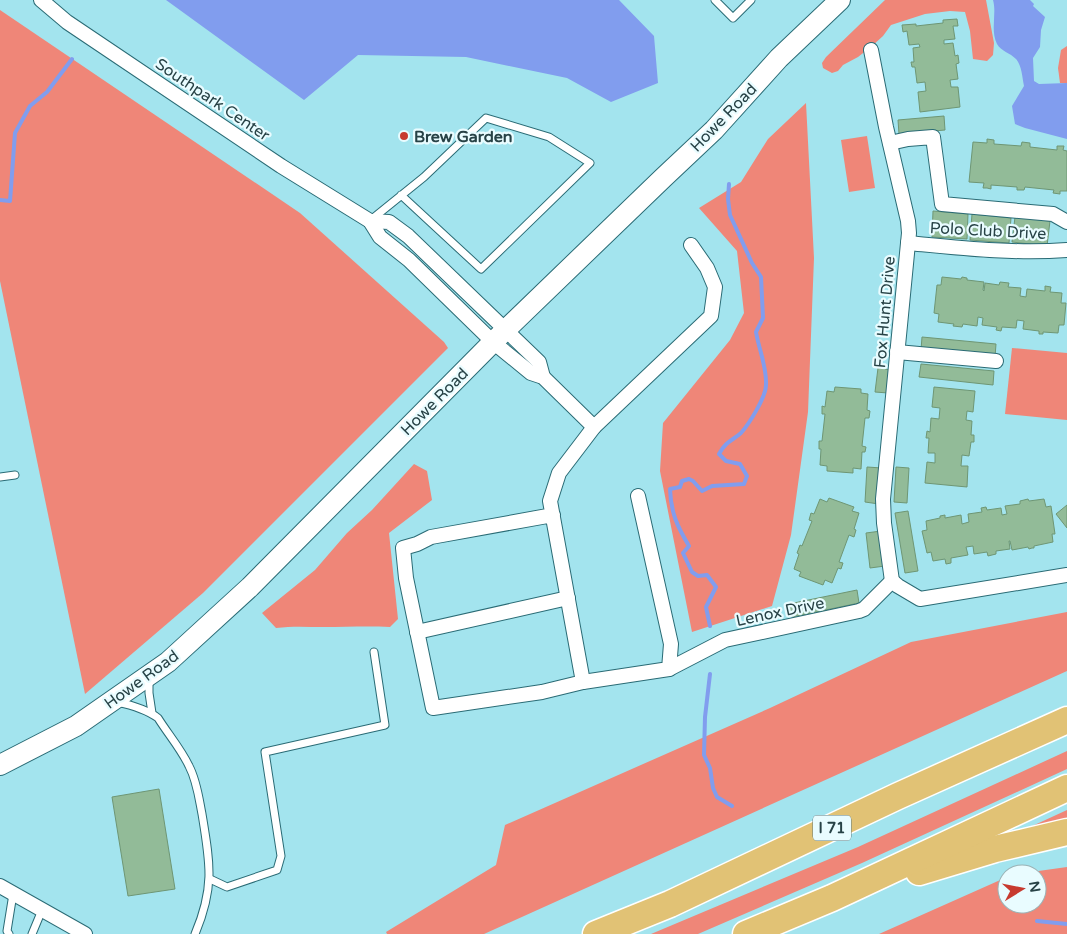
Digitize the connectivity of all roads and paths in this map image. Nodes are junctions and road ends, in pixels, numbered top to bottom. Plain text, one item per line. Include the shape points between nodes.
1 (41, 0) edge
2 (715, 0) edge
3 (751, 0) edge
4 (840, 0) edge
5 (871, 50) dead end
6 (890, 143) junction
7 (401, 195) junction
8 (370, 221) junction
9 (1067, 222) edge
10 (908, 243) junction
11 (691, 245) dead end
12 (1067, 250) edge
13 (499, 336) junction
14 (897, 352) junction
15 (996, 361) dead end
16 (594, 427) junction
17 (14, 475) dead end
18 (0, 477) edge
19 (638, 496) dead end
20 (553, 515) junction
21 (1067, 575) edge
22 (892, 581) junction
23 (568, 598) junction
24 (417, 632) junction
25 (374, 652) dead end
26 (669, 669) junction
27 (150, 675) junction
28 (583, 682) junction
29 (112, 701) junction
30 (1067, 703) edge
31 (152, 714) junction
32 (1067, 720) edge
33 (0, 764) edge
34 (1067, 788) edge
35 (898, 796) junction
36 (1067, 832) edge
37 (210, 879) junction
38 (0, 886) edge
39 (13, 894) junction
40 (832, 898) junction
41 (42, 910) junction
42 (9, 934) edge
43 (32, 934) edge
44 (85, 934) edge
45 (195, 934) edge
46 (596, 934) edge
47 (746, 934) edge

1 - 8 street, Southpark Center via 67,22 273,161
2 - 3 lane via 732,18
4 - 13 street, Howe Road via 779,58 714,130
5 - 6 street, Fox Hunt Drive
6 - 9 street via 933,137 942,204 1053,214
6 - 10 street, Fox Hunt Drive via 908,221
7 - 7 lane via 486,118 549,137 590,163 481,269
7 - 8 lane
8 - 13 street, Southpark Center via 389,222 408,236
10 - 12 street, Polo Club Drive via 998,251
10 - 14 street, Fox Hunt Drive
11 - 16 street via 715,287 711,316
13 - 16 street via 538,362 543,377
13 - 27 street, Howe Road via 250,587
14 - 15 street
14 - 22 street, Fox Hunt Drive via 883,499
16 - 20 street via 559,473 550,501
17 - 18 lane
19 - 26 street via 671,644
20 - 23 street
20 - 24 street, Lenox Drive via 431,537 403,548
21 - 22 street via 920,599
22 - 26 street, Lenox Drive via 859,611 725,640
23 - 24 street
23 - 28 street
24 - 28 street, Lenox Drive via 433,708 542,692
25 - 37 lane via 385,724 265,752 281,856 277,870 227,887
26 - 28 street, Lenox Drive
27 - 29 street, Howe Road
27 - 31 lane
29 - 31 lane
29 - 33 street, Howe Road via 76,726
30 - 35 highway
31 - 37 lane via 158,718 190,768 198,791
32 - 35 highway, I 71
34 - 40 highway
35 - 46 highway, I 71 via 670,904
36 - 40 highway via 995,849
37 - 45 lane via 205,908
38 - 39 street
39 - 41 street
39 - 42 lane
40 - 47 highway
41 - 43 lane
41 - 44 street

